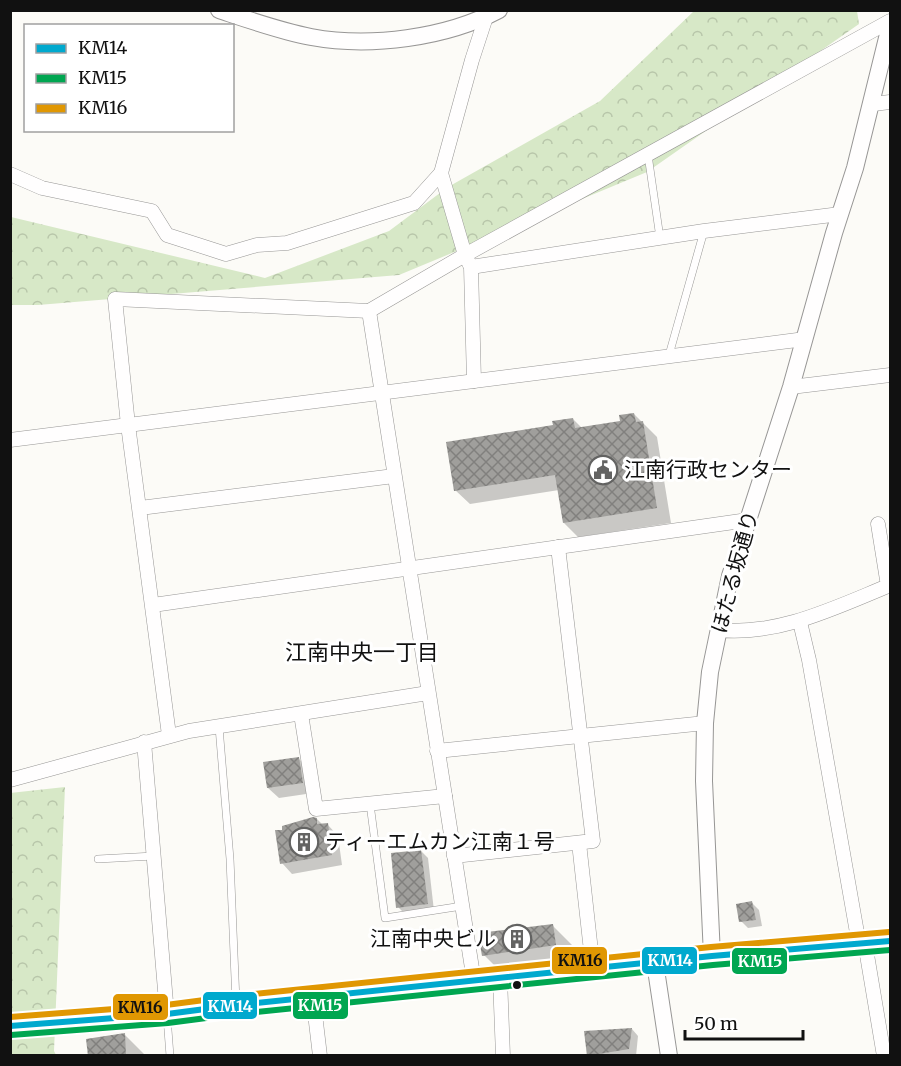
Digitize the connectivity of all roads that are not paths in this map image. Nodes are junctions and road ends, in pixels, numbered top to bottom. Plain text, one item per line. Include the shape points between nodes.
1 (219, 10) edge
2 (492, 14) edge
3 (891, 21) edge
4 (891, 26) edge
5 (891, 102) edge
6 (873, 104) junction
7 (648, 155) junction
8 (441, 173) junction
9 (10, 174) edge
10 (840, 214) junction
11 (704, 231) junction
12 (660, 238) junction
13 (468, 261) junction
14 (369, 311) junction
15 (805, 339) junction
16 (669, 357) junction
17 (891, 375) edge
18 (474, 381) junction
19 (791, 387) junction
20 (381, 393) junction
21 (128, 425) junction
22 (10, 440) edge
23 (394, 476) junction
24 (140, 508) junction
25 (747, 520) junction
26 (878, 524) dead end
27 (558, 547) junction
28 (408, 568) junction
29 (153, 605) junction
30 (800, 622) junction
31 (718, 630) junction
32 (428, 693) junction
33 (301, 714) junction
34 (705, 723) junction
35 (219, 727) junction
36 (169, 735) junction
37 (580, 737) junction
38 (144, 742) junction
39 (437, 751) junction
40 (10, 780) edge
41 (445, 796) junction
42 (370, 804) junction
43 (579, 843) junction
44 (154, 856) junction
45 (454, 856) junction
46 (98, 859) dead end
47 (462, 906) junction
48 (891, 941) edge
49 (862, 944) junction
50 (712, 956) junction
51 (655, 963) junction
52 (592, 969) junction
53 (500, 978) junction
54 (474, 981) junction
55 (314, 997) junction
56 (236, 1005) junction
57 (167, 1014) junction
58 (10, 1026) edge
59 (882, 1055) edge
60 (170, 1056) edge
61 (320, 1056) edge
62 (503, 1056) edge
63 (669, 1056) edge

1 - 2 street via 274,29 343,40 421,36
2 - 8 street via 472,60
3 - 7 street
4 - 6 street, ほたる坂通り
5 - 6 street
6 - 10 street, ほたる坂通り
7 - 12 lane
7 - 13 street
8 - 9 street via 414,203 287,243 257,245 226,254 167,235 152,211 42,188
8 - 13 street
10 - 11 street
10 - 15 street, ほたる坂通り
11 - 12 street
11 - 16 lane
12 - 13 street
13 - 14 street
13 - 18 street
14 - 20 street
14 - 21 street via 115,299
15 - 16 street
15 - 19 street, ほたる坂通り
16 - 18 street
17 - 19 street
18 - 20 street
19 - 25 street, ほたる坂通り
20 - 21 street
20 - 23 street
21 - 22 street
21 - 24 street
23 - 24 street
23 - 28 street
24 - 29 street
25 - 27 street
25 - 31 street, ほたる坂通り
26 - 30 street via 888,586
27 - 28 street
27 - 37 street
28 - 29 street
28 - 32 street
29 - 36 street
30 - 31 street via 737,632
30 - 49 street
31 - 34 street, ほたる坂通り
32 - 33 street
32 - 39 street
33 - 35 street
33 - 42 street via 316,809
34 - 37 street
34 - 50 street, ほたる坂通り
35 - 36 street
35 - 56 lane
36 - 38 street
37 - 39 street
37 - 43 street via 593,842
38 - 40 street
38 - 44 street
39 - 41 street
41 - 42 street
41 - 45 street
42 - 47 lane via 385,918
43 - 45 street
43 - 52 street
44 - 46 lane
44 - 57 street
45 - 47 street
47 - 54 street
48 - 49 main road
49 - 50 main road
49 - 59 street
50 - 51 main road
51 - 52 main road
51 - 63 street
52 - 53 main road
53 - 54 main road
53 - 62 street
54 - 55 main road
55 - 56 main road
55 - 61 street
56 - 57 main road
57 - 58 main road
57 - 60 lane

